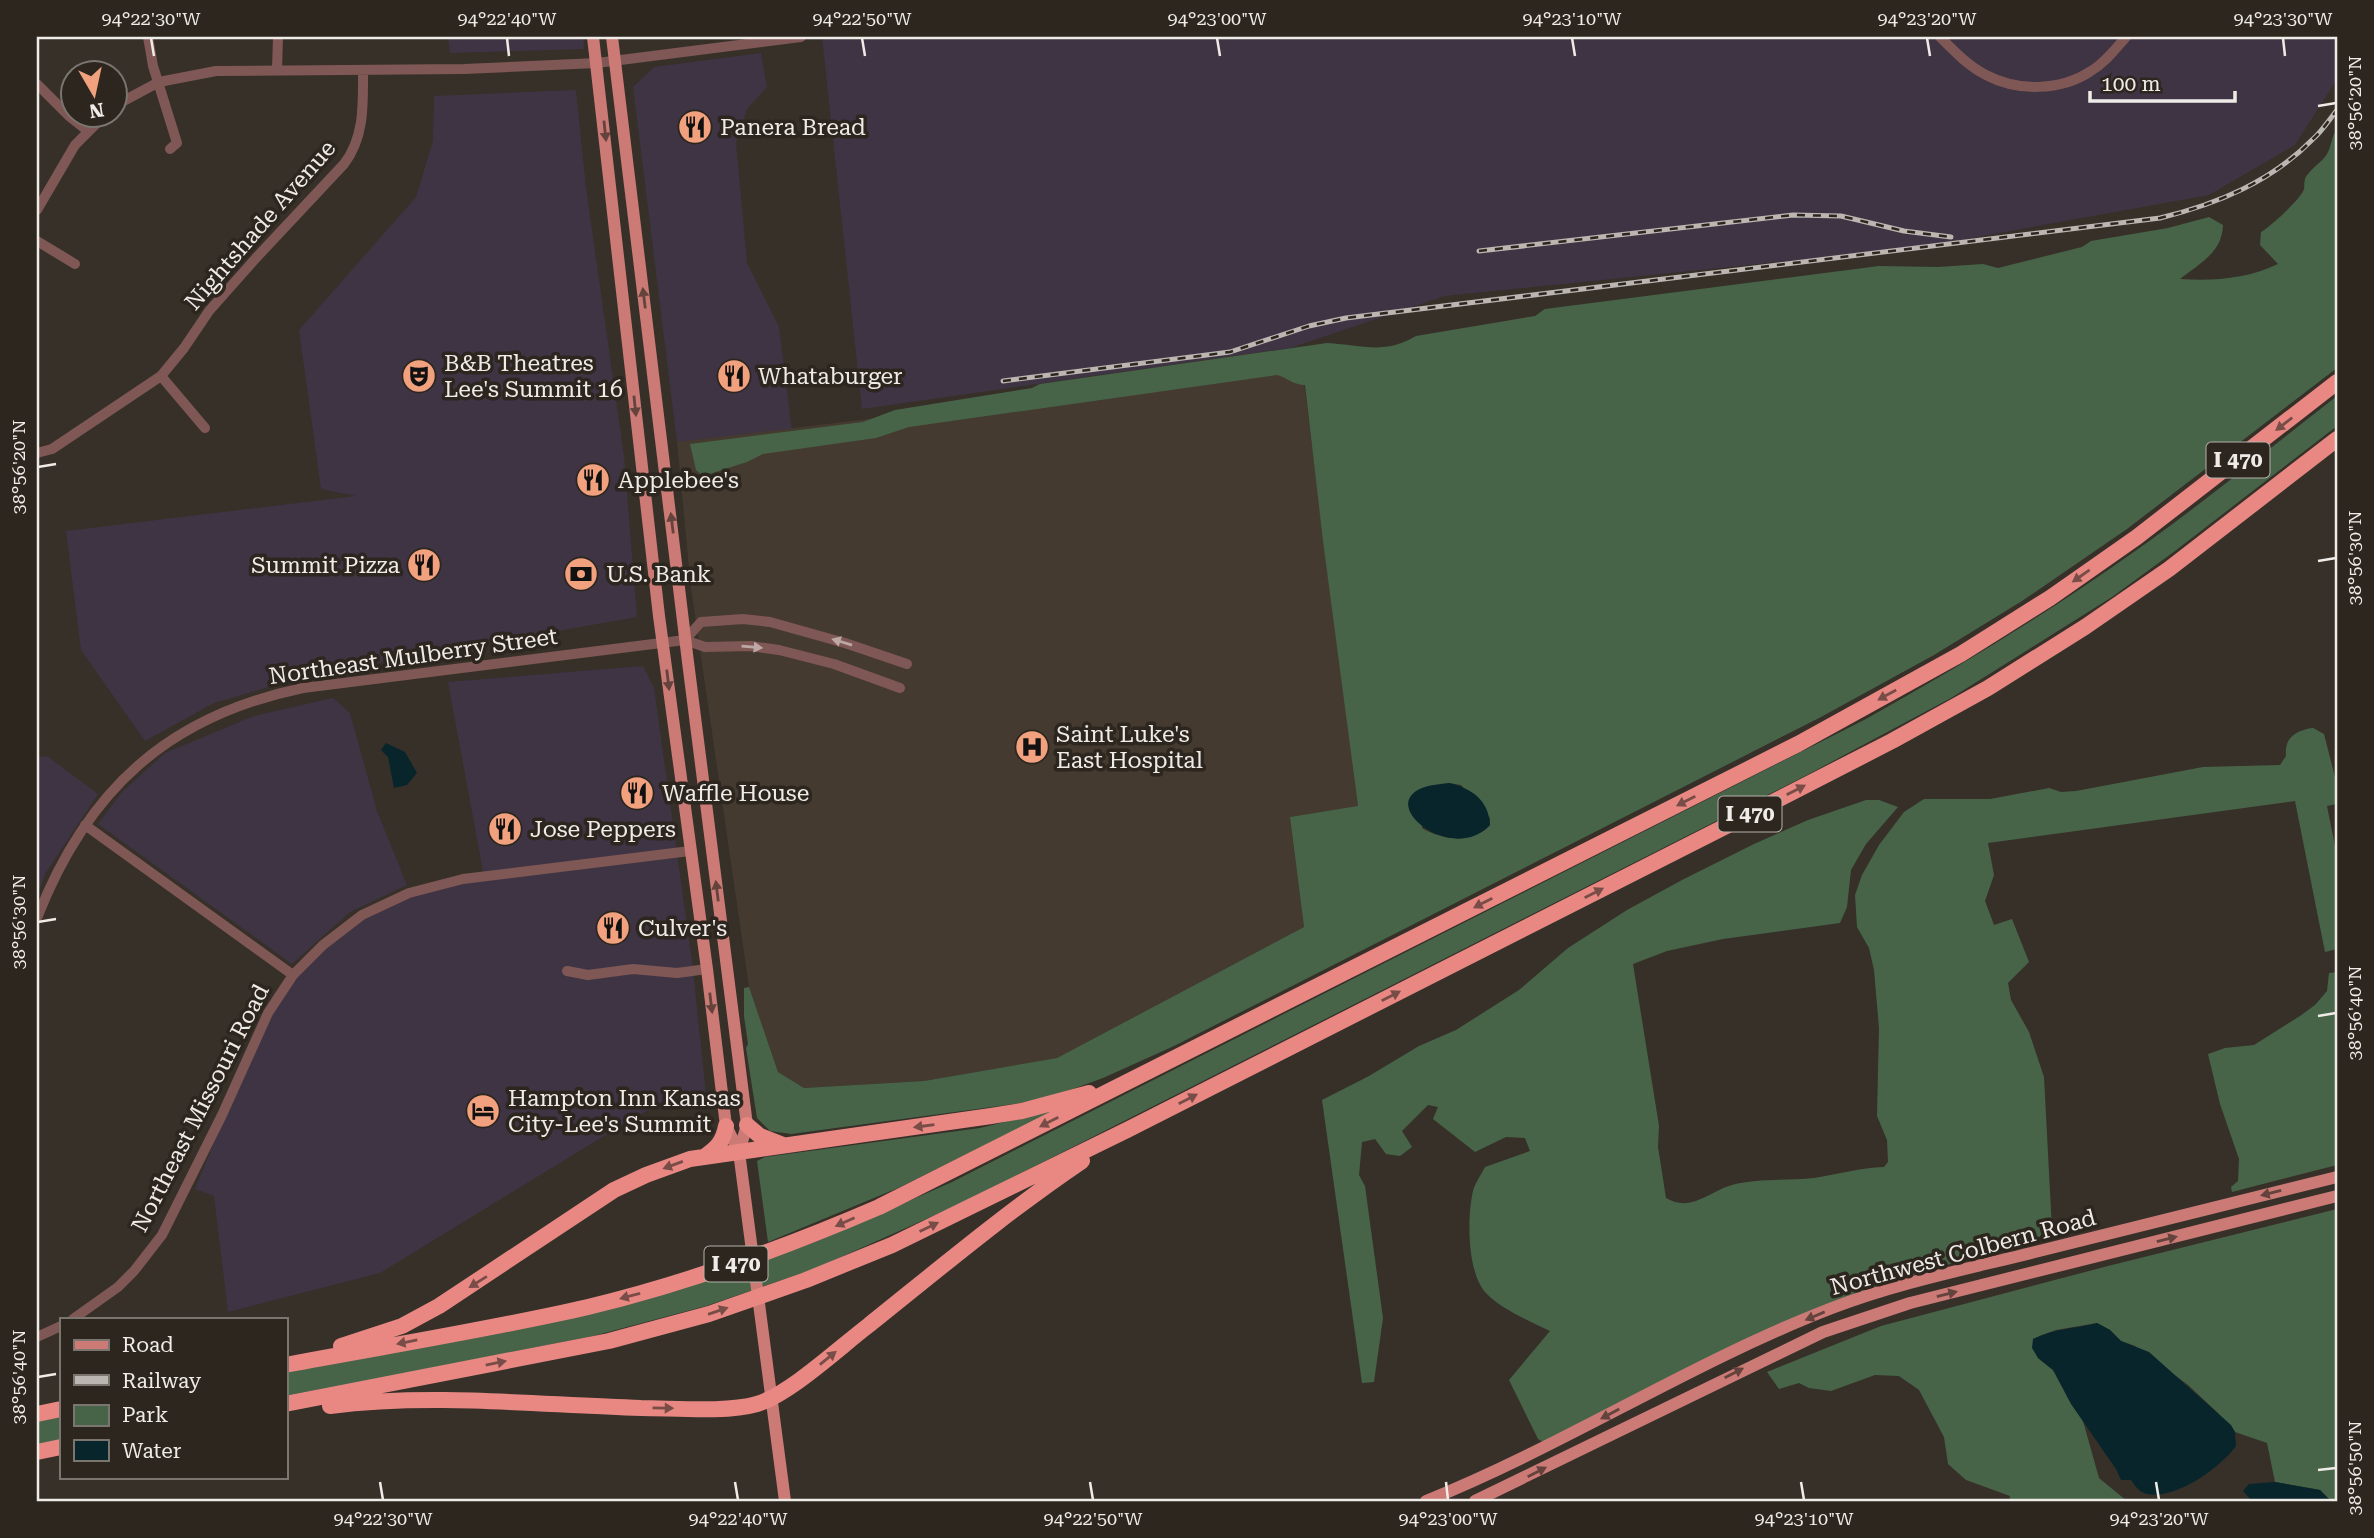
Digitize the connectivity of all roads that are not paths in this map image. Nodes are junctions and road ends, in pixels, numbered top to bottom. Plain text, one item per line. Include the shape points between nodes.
1 (148, 37) edge
2 (278, 37) edge
3 (593, 37) edge
4 (612, 37) edge
5 (801, 37) edge
6 (1940, 37) edge
7 (2126, 37) edge
8 (615, 62) junction
9 (597, 63) junction
10 (277, 70) junction
11 (363, 71) junction
12 (159, 82) junction
13 (37, 84) edge
14 (130, 98) edge
15 (88, 131) joint
16 (170, 149) dead end
17 (37, 210) edge
18 (37, 241) edge
19 (75, 264) dead end
20 (161, 376) junction
21 (2337, 382) edge
22 (205, 428) dead end
23 (2337, 439) edge
24 (37, 453) edge
25 (685, 640) junction
26 (663, 643) junction
27 (907, 664) dead end
28 (900, 688) dead end
29 (85, 825) junction
30 (690, 851) junction
31 (37, 918) edge
32 (707, 969) junction
33 (567, 971) dead end
34 (293, 975) junction
35 (1154, 1069) junction
36 (747, 1125) junction
37 (726, 1126) junction
38 (1127, 1130) junction
39 (785, 1146) junction
40 (739, 1152) junction
41 (704, 1157) junction
42 (2337, 1177) edge
43 (2337, 1196) edge
44 (73, 1318) edge
45 (60, 1326) edge
46 (37, 1337) edge
47 (287, 1364) edge
48 (287, 1365) edge
49 (772, 1397) junction
50 (287, 1407) edge
51 (287, 1407) edge
52 (60, 1409) edge
53 (37, 1414) edge
54 (60, 1447) edge
55 (37, 1452) edge
56 (785, 1501) edge
57 (1426, 1501) edge
58 (1475, 1501) edge

1 - 12 street
2 - 10 street
3 - 9 main road
4 - 8 main road
5 - 8 street
6 - 7 street via 1986,75 2014,85 2040,87 2092,71
8 - 9 street
25 -> 8 main road
9 - 11 street
9 -> 26 main road
10 - 11 street
10 - 12 street via 216,71
11 - 20 street, Nightshade Avenue via 360,132 353,153 209,311
12 - 14 street
12 - 16 street via 177,143
13 - 15 street
15 - 17 street
18 - 19 street
20 - 22 street
20 - 24 street, Nightshade Avenue via 52,449
21 -> 35 highway, I 470 via 2137,537 1961,654 1798,744
38 -> 23 highway, I 470 via 1988,688 2169,569
25 - 26 street, Northeast Mulberry Street
27 -> 25 street via 782,625 743,619 701,622
25 -> 28 street via 705,648 779,650
36 -> 25 main road
26 - 29 street, Northeast Mulberry Street via 303,688 263,697 224,711 143,759
26 -> 30 main road
29 - 31 street, Northeast Mulberry Street via 66,852
29 - 34 street
30 - 32 main road
30 - 34 street, Northeast Missouri Road via 473,878 409,892 365,913
32 - 33 street via 669,973 633,969 588,975
32 -> 37 main road
34 - 44 street, Northeast Missouri Road via 268,1013 162,1235 118,1287
35 -> 39 highway via 1077,1098 1022,1111
35 -> 48 highway, I 470 via 879,1207 729,1267 587,1307
36 - 39 highway
36 - 40 main road
37 - 40 main road
37 - 41 highway via 724,1139
49 -> 38 highway via 817,1367 987,1230
50 -> 38 highway, I 470 via 609,1341 709,1314 892,1245
39 - 40 highway
40 - 41 highway
40 - 49 main road
41 -> 47 highway via 690,1158 614,1190 496,1271 402,1326
42 -> 57 main road, Northwest Colbern Road via 1832,1308
58 -> 43 main road, Northwest Colbern Road via 1822,1332 1910,1303
45 - 46 street
51 -> 49 highway via 423,1399 704,1408 747,1406
49 - 56 main road
52 - 53 highway
54 - 55 highway

